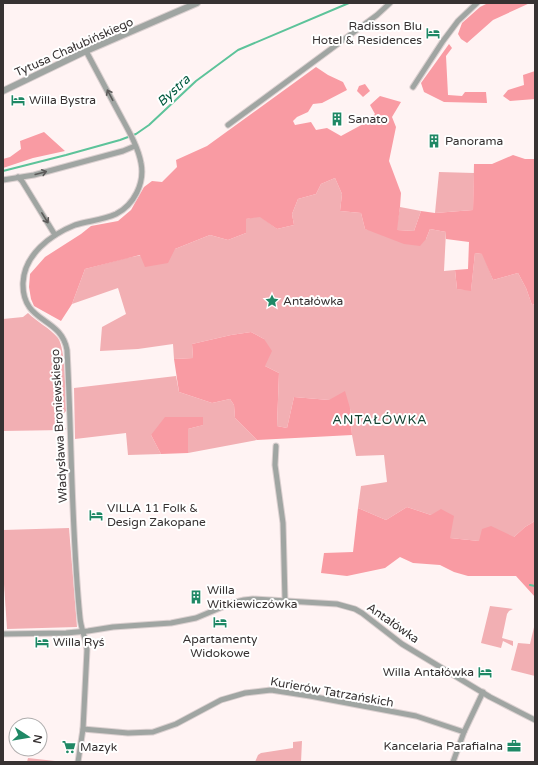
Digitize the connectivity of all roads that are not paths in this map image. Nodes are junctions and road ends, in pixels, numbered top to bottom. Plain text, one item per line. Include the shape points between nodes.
1 (197, 3) edge
2 (390, 3) edge
3 (477, 3) edge
4 (86, 51) junction
5 (413, 87) dead end
6 (3, 91) edge
7 (228, 125) dead end
8 (134, 144) junction
9 (18, 177) junction
10 (3, 180) edge
11 (56, 236) junction
12 (276, 446) dead end
13 (285, 600) junction
14 (82, 632) junction
15 (3, 634) edge
16 (483, 692) junction
17 (535, 720) edge
18 (83, 729) junction
19 (464, 732) junction
20 (78, 762) edge
21 (453, 762) edge

1 - 4 street, Tytusa Chałubińskiego
2 - 7 street via 371,20
3 - 5 street via 458,21
4 - 6 street, Tytusa Chałubińskiego
8 -> 4 street, Władysława Broniewskiego
9 -> 8 street via 103,157 123,151
8 - 11 street, Władysława Broniewskiego via 141,163 142,177 130,203 115,214 76,225
9 - 10 street
9 -> 11 street
11 - 14 street, Władysława Broniewskiego via 36,250 30,258 24,276 23,292 29,308 60,333 67,350 76,568
12 - 13 street via 275,466 283,523
13 - 14 street, Antałówka via 244,600 196,618 171,623
13 - 16 street, Antałówka via 337,604 355,609 393,638
14 - 15 street, Antałówka
14 - 18 street, Władysława Broniewskiego via 87,650
16 - 17 street, Antałówka
16 - 19 street
18 - 19 street, Kurierów Tatrzańskich via 128,733 153,732 176,724 221,700 245,693 271,690 416,716
18 - 20 street, Władysława Broniewskiego
19 - 21 street

